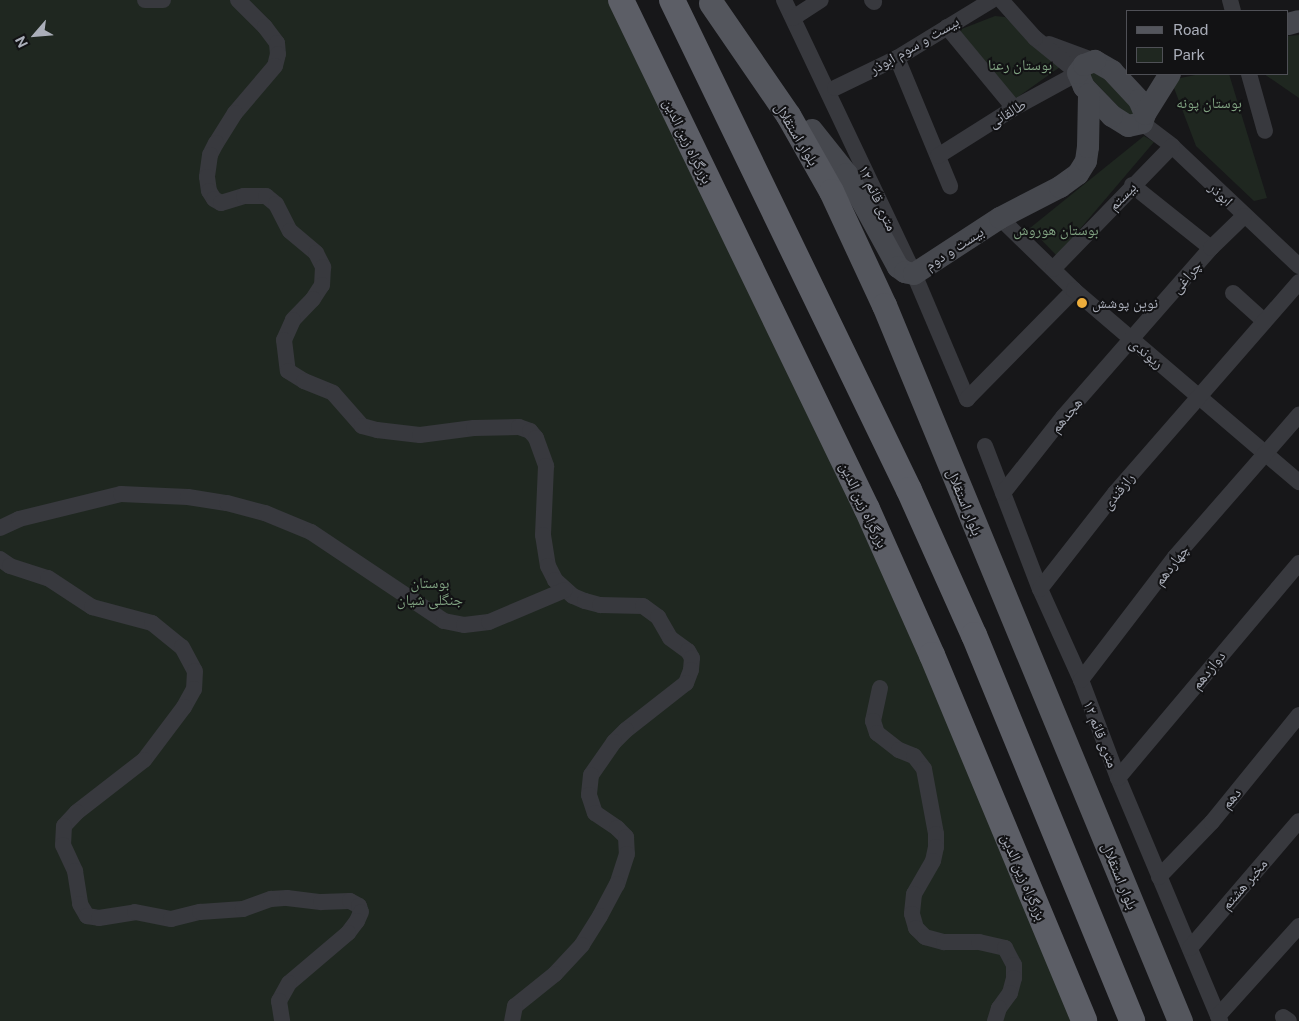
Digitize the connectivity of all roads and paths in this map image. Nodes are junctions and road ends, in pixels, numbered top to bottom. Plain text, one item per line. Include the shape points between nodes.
1 (145, 0) edge
2 (163, 0) edge
3 (238, 0) edge
4 (621, 0) edge
5 (672, 0) edge
6 (784, 0) edge
7 (821, 0) edge
8 (992, 0) edge
9 (1001, 0) edge
10 (721, 1) edge
11 (793, 18) junction
12 (948, 27) junction
13 (896, 58) junction
14 (1126, 60) edge
15 (1086, 67) junction
16 (1169, 75) edge
17 (1249, 75) edge
18 (835, 88) dead end
19 (1090, 94) junction
20 (1014, 108) junction
21 (1143, 119) junction
22 (812, 130) junction
23 (1265, 131) dead end
24 (1172, 146) junction
25 (938, 156) junction
26 (1132, 185) junction
27 (950, 186) dead end
28 (1244, 216) junction
29 (1000, 218) junction
30 (1211, 248) junction
31 (1299, 266) edge
32 (1054, 270) junction
33 (914, 274) junction
34 (1299, 282) edge
35 (1074, 290) junction
36 (1233, 293) dead end
37 (1264, 321) junction
38 (1131, 340) junction
39 (1199, 396) junction
40 (1299, 415) edge
41 (985, 446) dead end
42 (1265, 454) junction
43 (1299, 482) edge
44 (1003, 493) junction
45 (0, 528) edge
46 (0, 559) edge
47 (1299, 563) edge
48 (1040, 589) junction
49 (565, 590) junction
50 (1081, 680) junction
51 (880, 688) dead end
52 (1299, 715) edge
53 (1118, 778) junction
54 (1299, 821) edge
55 (1159, 877) junction
56 (1299, 926) edge
57 (1190, 948) junction
58 (1211, 1019) edge
59 (282, 1021) edge
60 (512, 1021) edge
61 (995, 1021) edge
62 (1084, 1021) edge
63 (1132, 1021) edge
64 (1180, 1021) edge

1 - 2 street
3 - 49 street via 277,43 278,54 274,66 235,113 216,143 210,155 207,178 209,191 222,203 244,196 266,196 276,204 290,231 316,253 323,268 322,284 293,320 284,340 288,371 333,393 362,426 377,430 420,435 474,428 519,427 530,431 536,438 546,466 543,535 548,566
4 - 62 highway, بزرگراه زین الدین via 866,509 932,655
5 - 63 highway via 909,490 974,635
6 - 11 street, ۱۲ متری قائم
7 - 11 street
8 - 12 street, بیست و سوم ابوذر
9 - 15 street via 1035,38
10 - 22 main road, بلوار استقلال
10 - 64 main road, بلوار استقلال via 831,191 884,305
11 - 33 street, ۱۲ متری قائم
12 - 13 street, بیست و سوم ابوذر
12 - 20 street
13 - 18 street, بیست و سوم ابوذر
13 - 25 street
14 - 15 main road
15 - 19 main road
15 - 20 street, طالقانی
15 - 21 main road via 1112,71 1139,100
16 - 21 main road
17 - 23 street
19 - 21 main road via 1112,116 1128,126
19 - 29 main road, بیست و دوم via 1086,161 1078,174
20 - 25 street, طالقانی
21 - 24 street, ابوذر
22 - 33 main road, بیست و دوم via 847,174 898,267
22 - 58 main road, بلوار استقلال via 844,188 892,290
24 - 26 street, بیستم
24 - 28 street, ابوذر
25 - 27 street
26 - 30 street
26 - 32 street, بیستم
28 - 30 street, چراغی
28 - 31 street, ابوذر
29 - 32 street, ریوندی
29 - 33 main road, بیست و دوم
30 - 38 street, چراغی
32 - 35 street, ریوندی
33 - 35 street, ۱۲ متری قائم via 966,399
34 - 37 street, رازقندی
35 - 38 street, ریوندی
36 - 37 street
37 - 39 street, رازقندی
38 - 39 street, ریوندی
38 - 44 street, هجدهم via 1057,424
39 - 42 street, ریوندی
39 - 48 street, رازقندی via 1115,493
40 - 42 street, چهاردهم
41 - 44 street, ۱۲ متری قائم
42 - 43 street, ریوندی
42 - 50 street, چهاردهم via 1175,557
44 - 48 street, ۱۲ متری قائم
45 - 49 street via 19,520 121,494 188,497 265,513 311,532 444,620 464,625 489,622
46 - 59 street via 10,566 48,578 92,607 152,622 182,647 195,671 194,690 144,760 77,812 64,826 63,846 75,872 80,904 87,916 99,918 135,912 171,919 200,912 243,909 272,899 287,898 350,901 359,906 358,921 348,933 289,983 279,1001
47 - 53 street, دوازدهم
48 - 50 street, ۱۲ متری قائم
49 - 60 street via 600,605 643,606 658,617 670,638 688,651 692,670 686,683 638,719 614,742 591,775 589,795 594,813 626,838 627,854 617,884 582,944 555,974 515,1006
50 - 53 street, ۱۲ متری قائم
51 - 61 street via 873,721 875,727 885,740 914,756 924,769 936,834 933,861 914,894 912,914 916,928 925,937 944,942 980,942 1004,948 1014,965 1014,978
52 - 55 street, دهم via 1212,822
53 - 55 street, ۱۲ متری قائم
54 - 57 street, مخبر هشتم
55 - 57 street, ۱۲ متری قائم
56 - 58 street
57 - 58 street, ۱۲ متری قائم

